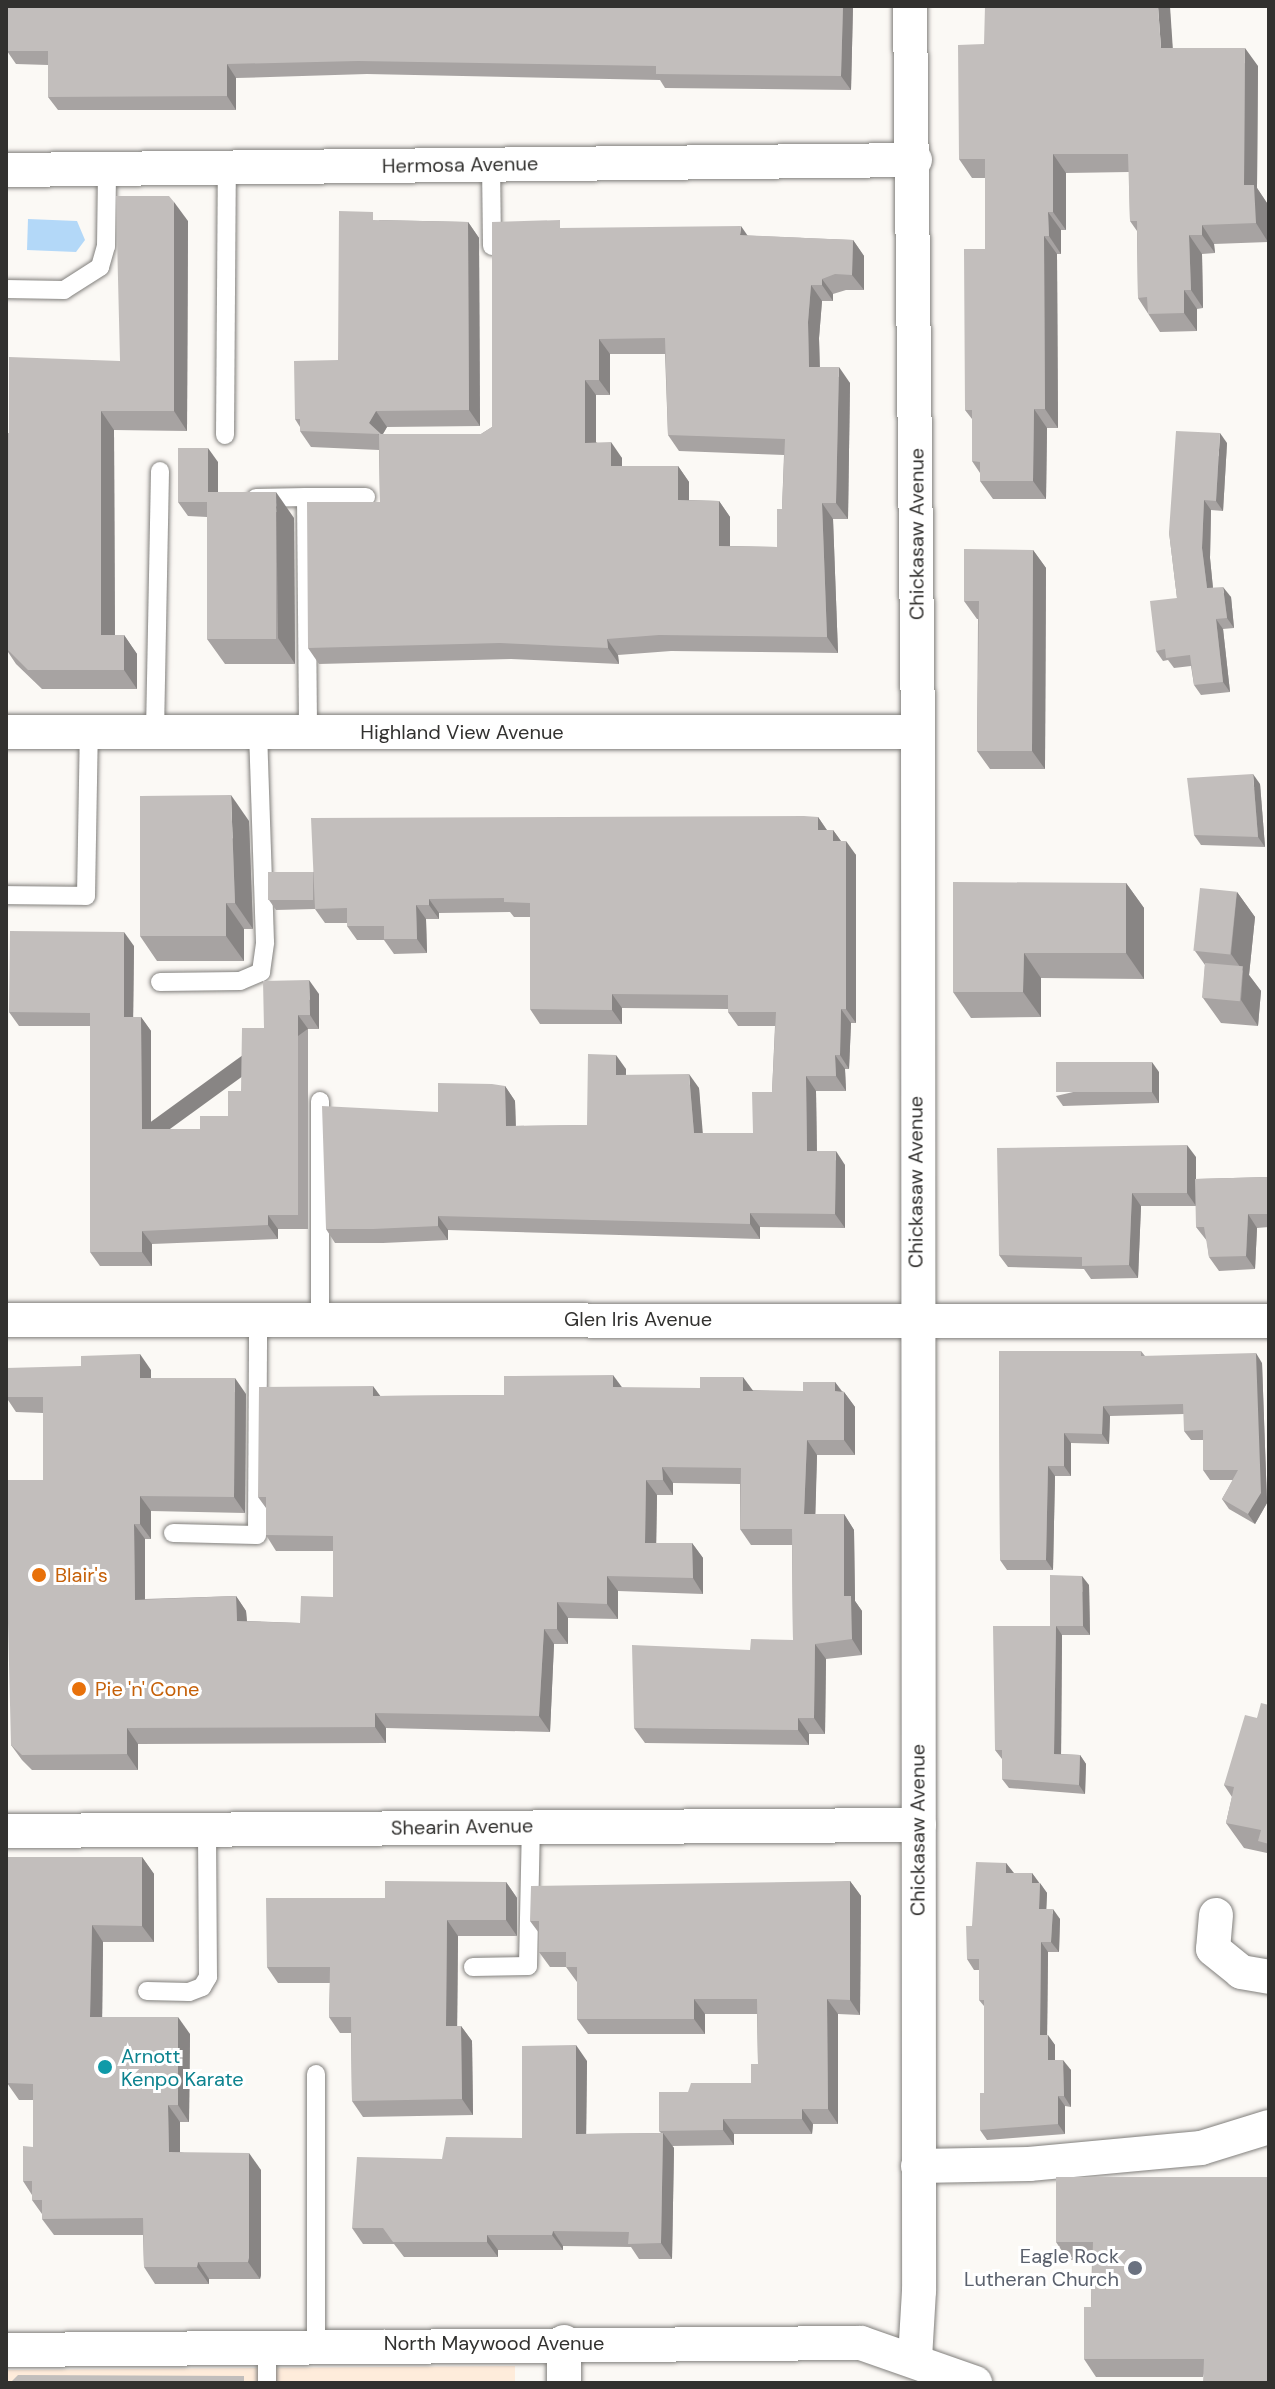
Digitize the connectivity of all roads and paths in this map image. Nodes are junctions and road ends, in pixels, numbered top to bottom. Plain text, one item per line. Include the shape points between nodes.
1 (910, 6) edge
2 (915, 160) junction
3 (491, 164) junction
4 (227, 167) junction
5 (6, 170) edge
6 (107, 170) junction
7 (492, 263) edge
8 (6, 289) edge
9 (225, 435) dead end
10 (160, 471) dead end
11 (306, 497) junction
12 (366, 497) dead end
13 (242, 498) edge
14 (6, 732) edge
15 (89, 732) junction
16 (155, 732) junction
17 (258, 732) junction
18 (308, 732) junction
19 (918, 732) junction
20 (6, 895) edge
21 (160, 982) edge
22 (320, 1101) dead end
23 (915, 1318) junction
24 (320, 1319) junction
25 (6, 1320) edge
26 (258, 1320) junction
27 (1269, 1321) edge
28 (173, 1533) dead end
29 (919, 1825) junction
30 (531, 1826) junction
31 (207, 1830) junction
32 (6, 1831) edge
33 (1216, 1915) dead end
34 (473, 1967) dead end
35 (1269, 1977) edge
36 (147, 1991) dead end
37 (316, 2074) dead end
38 (1269, 2127) edge
39 (918, 2166) junction
40 (564, 2342) junction
41 (267, 2344) junction
42 (316, 2344) junction
43 (6, 2350) edge
44 (915, 2358) junction
45 (267, 2383) edge
46 (564, 2383) edge
47 (975, 2383) edge

1 - 2 street, Chickasaw Avenue
2 - 3 street, Hermosa Avenue
2 - 19 street, Chickasaw Avenue
3 - 4 street, Hermosa Avenue
3 - 7 lane
4 - 6 street, Hermosa Avenue
4 - 9 lane
5 - 6 street, Hermosa Avenue
6 - 8 lane via 106,246 100,267 64,290
10 - 16 lane
11 - 12 lane
11 - 13 lane
11 - 18 lane
14 - 15 street, Highland View Avenue
15 - 16 street, Highland View Avenue
15 - 20 lane via 86,896
16 - 17 street, Highland View Avenue
17 - 18 street, Highland View Avenue
17 - 21 lane via 265,942 261,972 240,981
18 - 19 street, Highland View Avenue
19 - 23 street, Chickasaw Avenue
22 - 24 lane
23 - 24 street, Glen Iris Avenue
23 - 27 street, Glen Iris Avenue
23 - 29 street, Chickasaw Avenue
24 - 26 street, Glen Iris Avenue
25 - 26 street, Glen Iris Avenue
26 - 28 lane via 257,1535
29 - 30 street, Shearin Avenue
29 - 39 street, Chickasaw Avenue
30 - 31 street, Shearin Avenue
30 - 34 lane via 528,1966
31 - 32 street, Shearin Avenue
31 - 36 lane via 208,1977 202,1987 189,1992
33 - 35 street via 1213,1949 1241,1972
37 - 42 lane
38 - 39 street via 1201,2148 1029,2164
39 - 44 street, Chickasaw Avenue
40 - 42 street, North Maywood Avenue
40 - 44 street, North Maywood Avenue via 861,2343
40 - 46 street
41 - 42 street, North Maywood Avenue
41 - 43 street, North Maywood Avenue
41 - 45 lane
44 - 47 street, North Maywood Avenue

